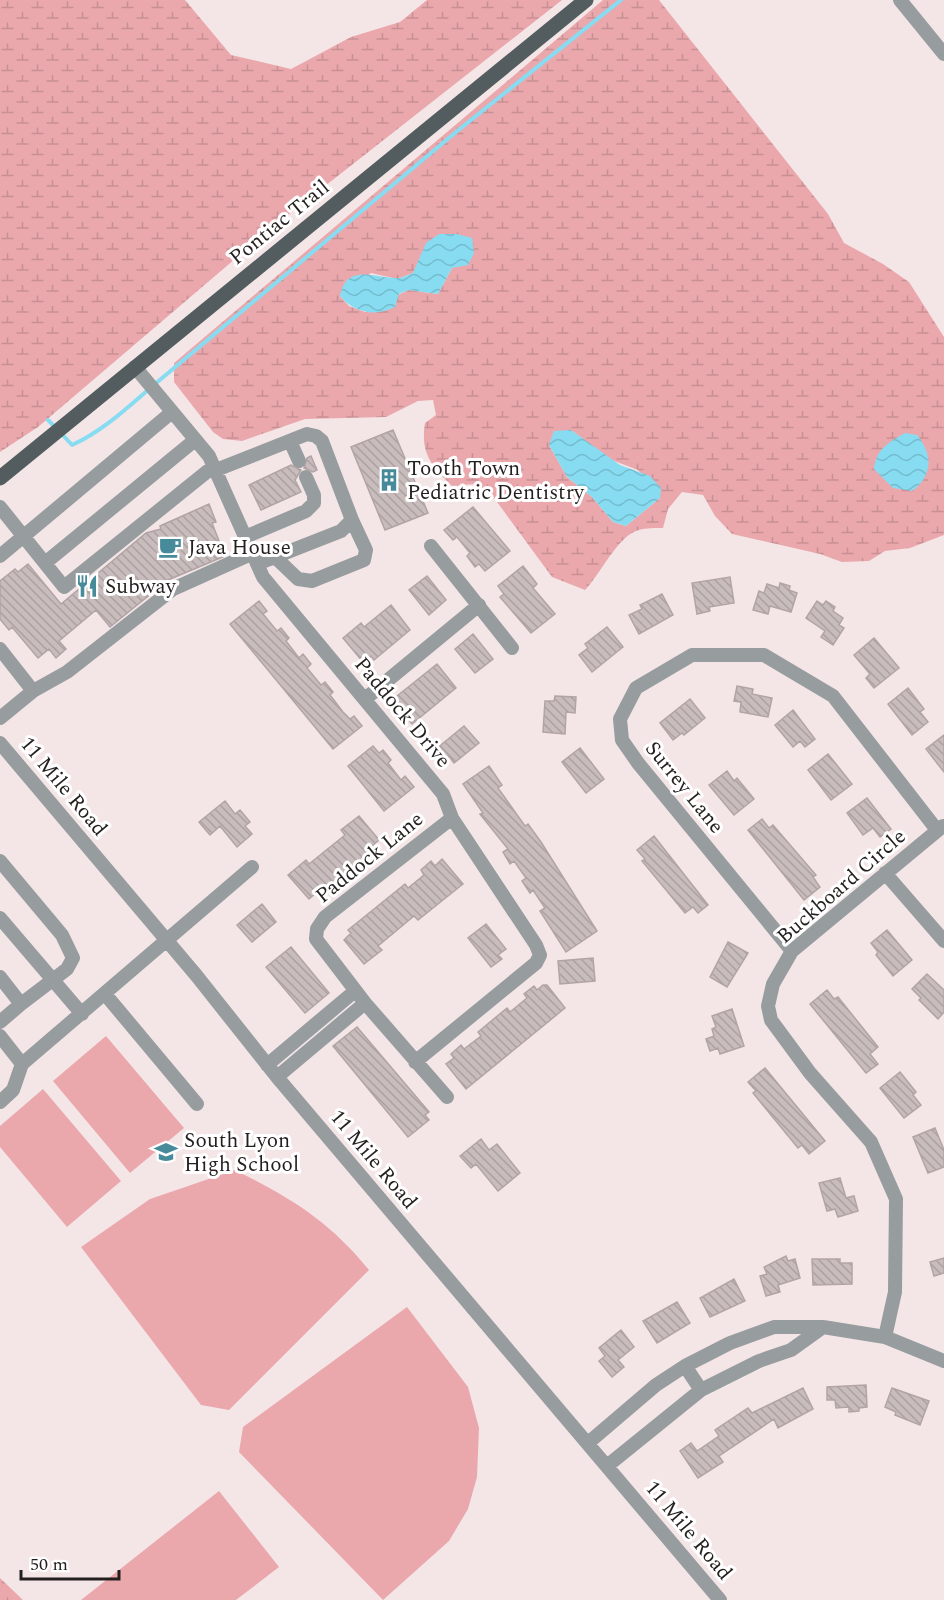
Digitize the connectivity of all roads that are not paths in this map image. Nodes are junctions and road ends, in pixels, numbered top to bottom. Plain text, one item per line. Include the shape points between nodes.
1 (586, 0) edge
2 (900, 0) edge
3 (944, 54) edge
4 (135, 367) junction
5 (172, 412) junction
6 (195, 440) junction
7 (290, 441) junction
8 (299, 461) dead end
9 (215, 468) junction
10 (306, 477) dead end
11 (0, 478) edge
12 (0, 507) edge
13 (352, 520) junction
14 (24, 536) junction
15 (245, 537) junction
16 (431, 546) dead end
17 (0, 556) edge
18 (275, 557) junction
19 (255, 559) junction
20 (45, 563) junction
21 (479, 605) junction
22 (512, 648) dead end
23 (0, 650) edge
24 (33, 691) junction
25 (365, 699) junction
26 (0, 718) edge
27 (0, 743) edge
28 (452, 818) junction
29 (941, 828) edge
30 (0, 861) edge
31 (252, 867) dead end
32 (885, 873) junction
33 (0, 918) edge
34 (166, 940) junction
35 (944, 941) edge
36 (792, 951) junction
37 (0, 977) edge
38 (53, 980) junction
39 (355, 991) junction
40 (105, 994) junction
41 (365, 1003) junction
42 (21, 1004) junction
43 (82, 1014) junction
44 (0, 1022) edge
45 (0, 1036) edge
46 (415, 1062) junction
47 (22, 1064) junction
48 (267, 1065) junction
49 (277, 1077) junction
50 (447, 1097) dead end
51 (0, 1102) edge
52 (197, 1104) dead end
53 (823, 1327) junction
54 (885, 1337) junction
55 (944, 1361) edge
56 (685, 1366) junction
57 (701, 1390) junction
58 (588, 1443) junction
59 (607, 1466) junction
60 (720, 1600) edge

1 - 4 main road, Pontiac Trail
2 - 3 street
4 - 5 street, Paddock Drive
4 - 11 main road, Pontiac Trail
5 - 6 street, Paddock Drive
5 - 14 street
6 - 9 street, Paddock Drive
6 - 20 street
7 - 8 street
7 - 9 street
7 - 13 street via 307,434 322,441
9 - 15 street, Paddock Drive
9 - 20 street via 64,586
10 - 15 street via 314,503 306,511
12 - 14 street
13 - 18 street via 341,531
13 - 18 street via 366,550 364,560 312,581 298,579
14 - 17 street
14 - 20 street
15 - 19 street, Paddock Drive
16 - 21 street
18 - 19 street
19 - 24 street via 173,589 67,672
19 - 25 street, Paddock Drive via 263,577
21 - 22 street
21 - 25 street
23 - 24 street
24 - 26 street
25 - 28 street, Paddock Drive via 443,794
27 - 34 street, 11 Mile Road
28 - 39 street, Paddock Lane via 325,917 317,929 316,939
28 - 46 street, Paddock Drive via 540,955 537,963
29 - 32 street, Buckboard Circle
29 - 36 street, Surrey Lane via 833,696 764,655 693,655 636,688 620,719 622,740
30 - 38 street via 62,935 73,958
31 - 34 street
32 - 35 street
32 - 36 street, Buckboard Circle
33 - 38 street
34 - 40 street
34 - 48 street, 11 Mile Road
36 - 54 street, Buckboard Circle via 773,984 768,1006 771,1020 810,1073 871,1143 896,1199 896,1292
37 - 42 street
38 - 42 street
38 - 43 street
39 - 41 street, Paddock Lane
39 - 48 street
40 - 43 street
40 - 52 street
41 - 46 street, Paddock Lane
41 - 49 street
42 - 44 street
43 - 47 street
45 - 47 street
46 - 50 street, Paddock Lane
47 - 51 street via 13,1090
48 - 49 street, 11 Mile Road
49 - 58 street, 11 Mile Road
53 - 54 street
53 - 56 street via 774,1327 730,1343
53 - 57 street via 791,1350
54 - 55 street
56 - 57 street
56 - 58 street via 656,1384
57 - 59 street
58 - 59 street, 11 Mile Road
59 - 60 street, 11 Mile Road

